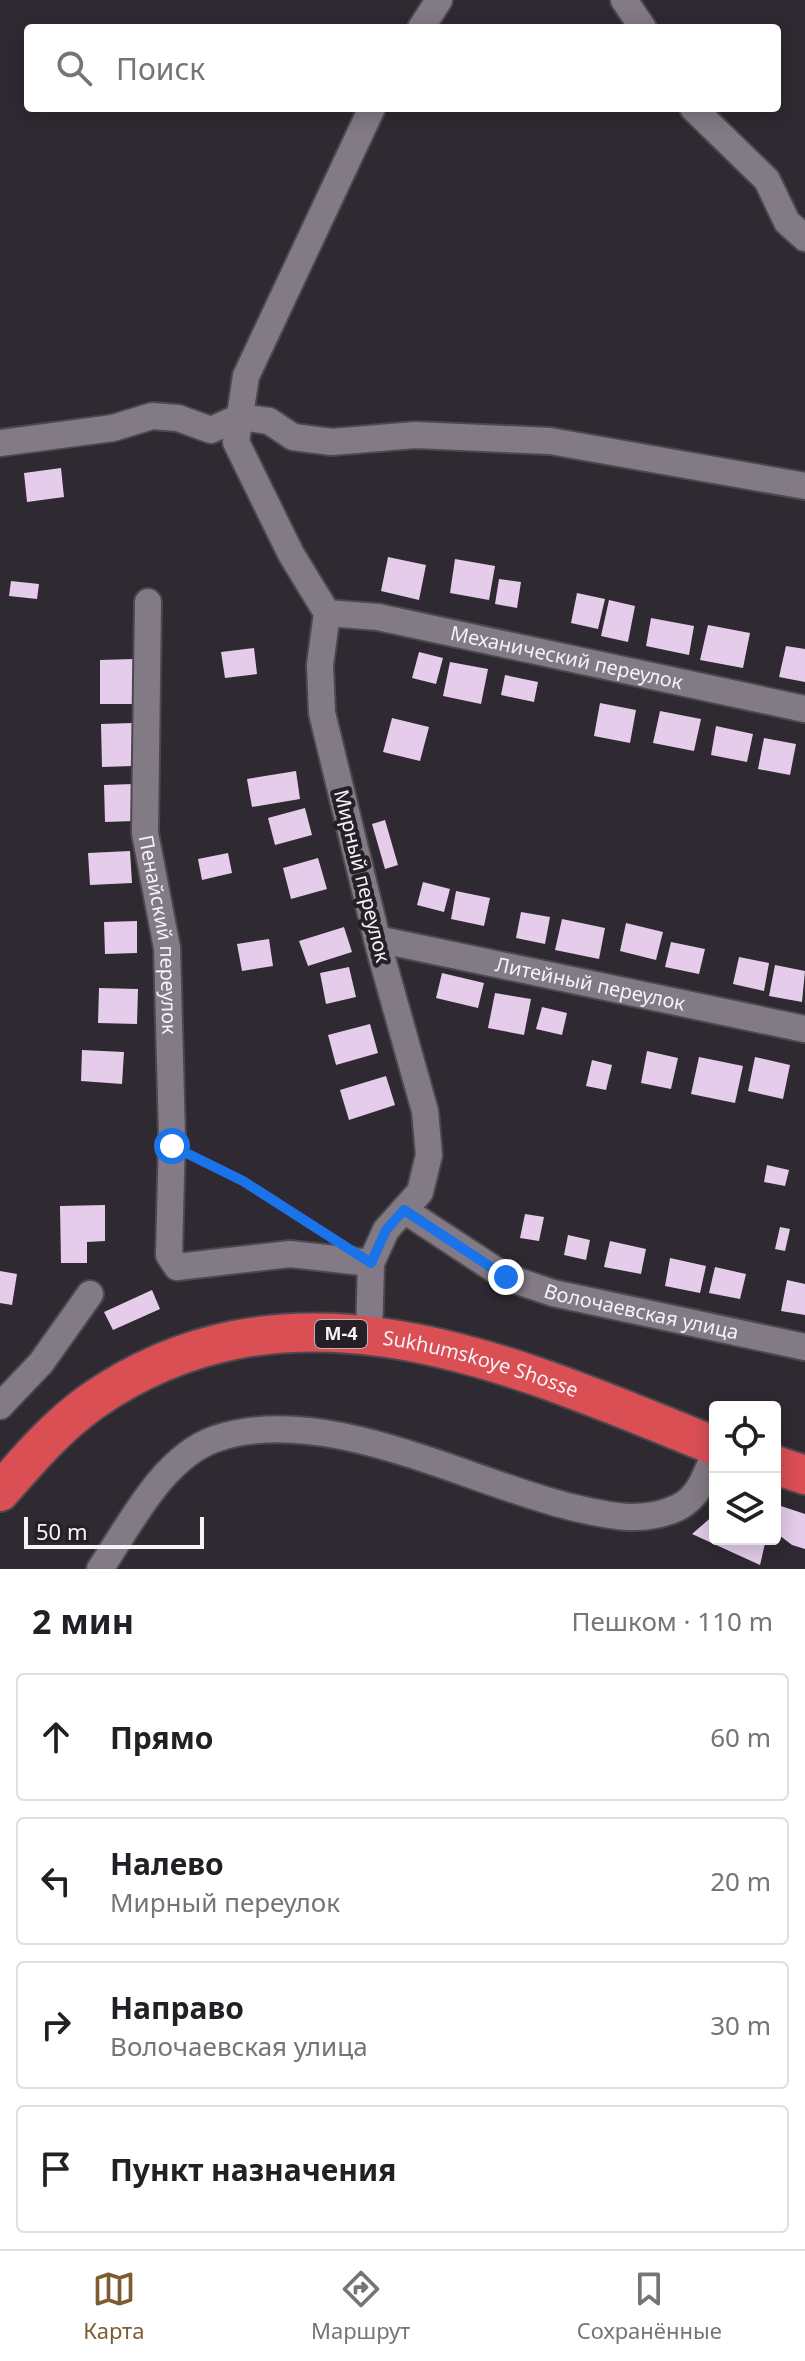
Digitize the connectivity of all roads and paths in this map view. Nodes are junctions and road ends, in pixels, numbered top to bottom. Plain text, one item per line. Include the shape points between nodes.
1 (439, 0) edge
2 (624, 0) edge
3 (424, 24) edge
4 (640, 24) edge
5 (370, 112) edge
6 (697, 112) edge
7 (805, 238) edge
8 (240, 417) junction
9 (0, 443) edge
10 (805, 486) edge
11 (148, 602) dead end
12 (327, 613) junction
13 (805, 709) edge
14 (377, 939) junction
15 (805, 1029) edge
16 (172, 1146) junction
17 (404, 1210) junction
18 (333, 1238) dead end
19 (371, 1263) junction
20 (90, 1294) dead end
21 (369, 1337) junction
22 (805, 1347) edge
23 (0, 1406) edge
24 (709, 1444) edge
25 (709, 1467) edge
26 (781, 1467) edge
27 (805, 1475) edge
28 (0, 1492) edge
29 (100, 1569) edge

1 - 3 street
2 - 4 street
5 - 8 street via 246,376
6 - 7 street via 767,180 787,222
8 - 9 street via 211,430 178,418 152,416 113,428
8 - 10 street via 269,421 293,437 332,442 415,435 550,441
8 - 12 street via 236,442 291,554
11 - 16 street, Пенайский переулок via 145,833 167,948
12 - 13 street, Механический переулок via 378,617
12 - 14 street, Мирный переулок via 320,665 322,713
14 - 15 street, Литейный переулок
14 - 17 street, Мирный переулок via 425,1111 429,1155 420,1192
16 - 18 path via 243,1181
16 - 19 street, Пенайский переулок via 169,1255 177,1267 290,1254
17 - 19 street, Мирный переулок via 386,1230
17 - 22 street, Волочаевская улица via 506,1277 553,1293
19 - 21 street, Мирный переулок
20 - 23 street via 41,1363
21 - 24 highway, Sukhumskoye Shosse / М-4 via 447,1347 532,1373
21 - 28 highway, Sukhumskoye Shosse / М-4 via 284,1333 174,1357 89,1404 60,1427
25 - 29 street via 698,1492 681,1506 652,1517 607,1515 510,1491 341,1435 305,1428 227,1437 176,1463
26 - 27 highway

